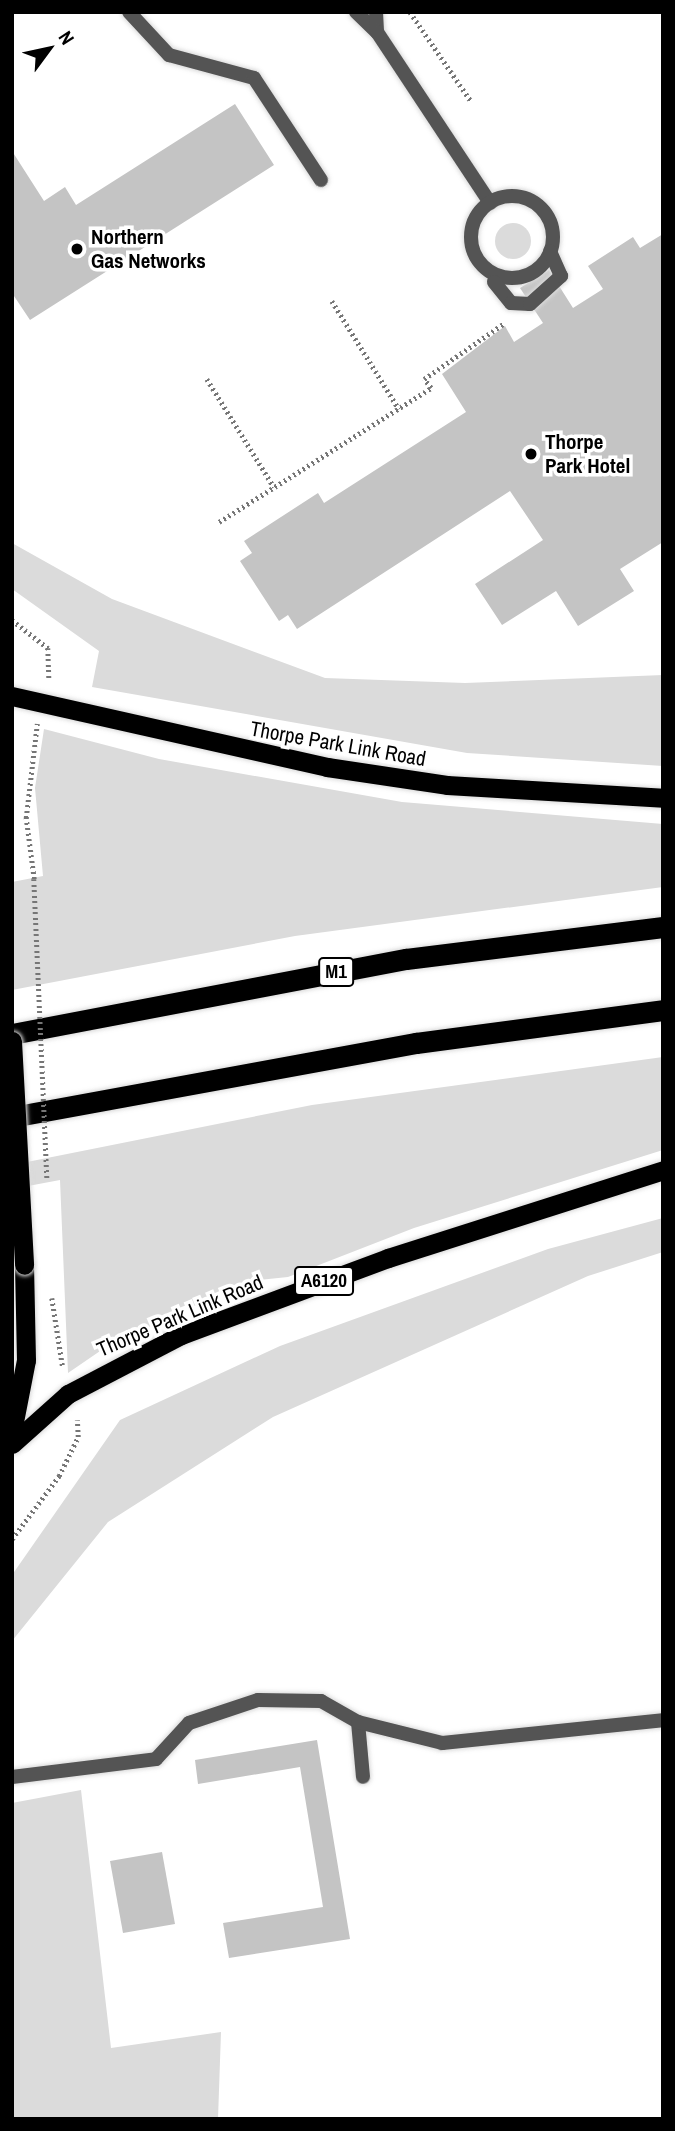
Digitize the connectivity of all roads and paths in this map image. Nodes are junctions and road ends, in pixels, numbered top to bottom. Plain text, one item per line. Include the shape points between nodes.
1 (129, 12) edge
2 (356, 12) edge
3 (376, 12) edge
4 (410, 12) edge
5 (377, 32) junction
6 (471, 101) dead end
7 (321, 180) dead end
8 (490, 203) junction
9 (550, 251) junction
10 (494, 282) dead end
11 (332, 301) dead end
12 (521, 308) junction
13 (207, 379) dead end
14 (399, 409) junction
15 (274, 487) junction
16 (219, 522) dead end
17 (12, 620) edge
18 (12, 695) edge
19 (41, 704) junction
20 (663, 798) edge
21 (663, 927) edge
22 (663, 1010) edge
23 (12, 1034) edge
24 (12, 1041) edge
25 (12, 1117) edge
26 (663, 1170) edge
27 (48, 1193) dead end
28 (12, 1432) edge
29 (12, 1444) edge
30 (663, 1720) edge
31 (358, 1722) junction
32 (12, 1777) edge
33 (363, 1777) dead end

1 - 7 lane via 169,55 254,78
2 - 5 lane
3 - 5 lane
4 - 6 path
5 - 8 lane
8 - 9 lane via 516,197 540,208 553,232
8 - 9 lane via 471,237 489,271 528,275
9 - 12 lane via 561,276
10 - 12 lane
11 - 14 path
12 - 14 path via 424,379 431,388
13 - 15 path
14 - 15 path
15 - 16 path
17 - 19 path via 48,648 50,674
18 - 19 highway, Thorpe Park Link Road
19 - 20 highway, Thorpe Park Link Road via 341,769 447,785
19 - 27 path, bridge via 26,818 34,879
21 - 23 highway, M1 via 406,959
22 - 25 highway via 416,1043
24 - 28 highway, bridge via 26,1360
26 - 29 highway, Thorpe Park Link Road / A6120 via 388,1258 181,1335 68,1394
30 - 31 lane via 442,1743
31 - 32 lane via 321,1701 258,1700 189,1723 156,1759
31 - 33 lane

